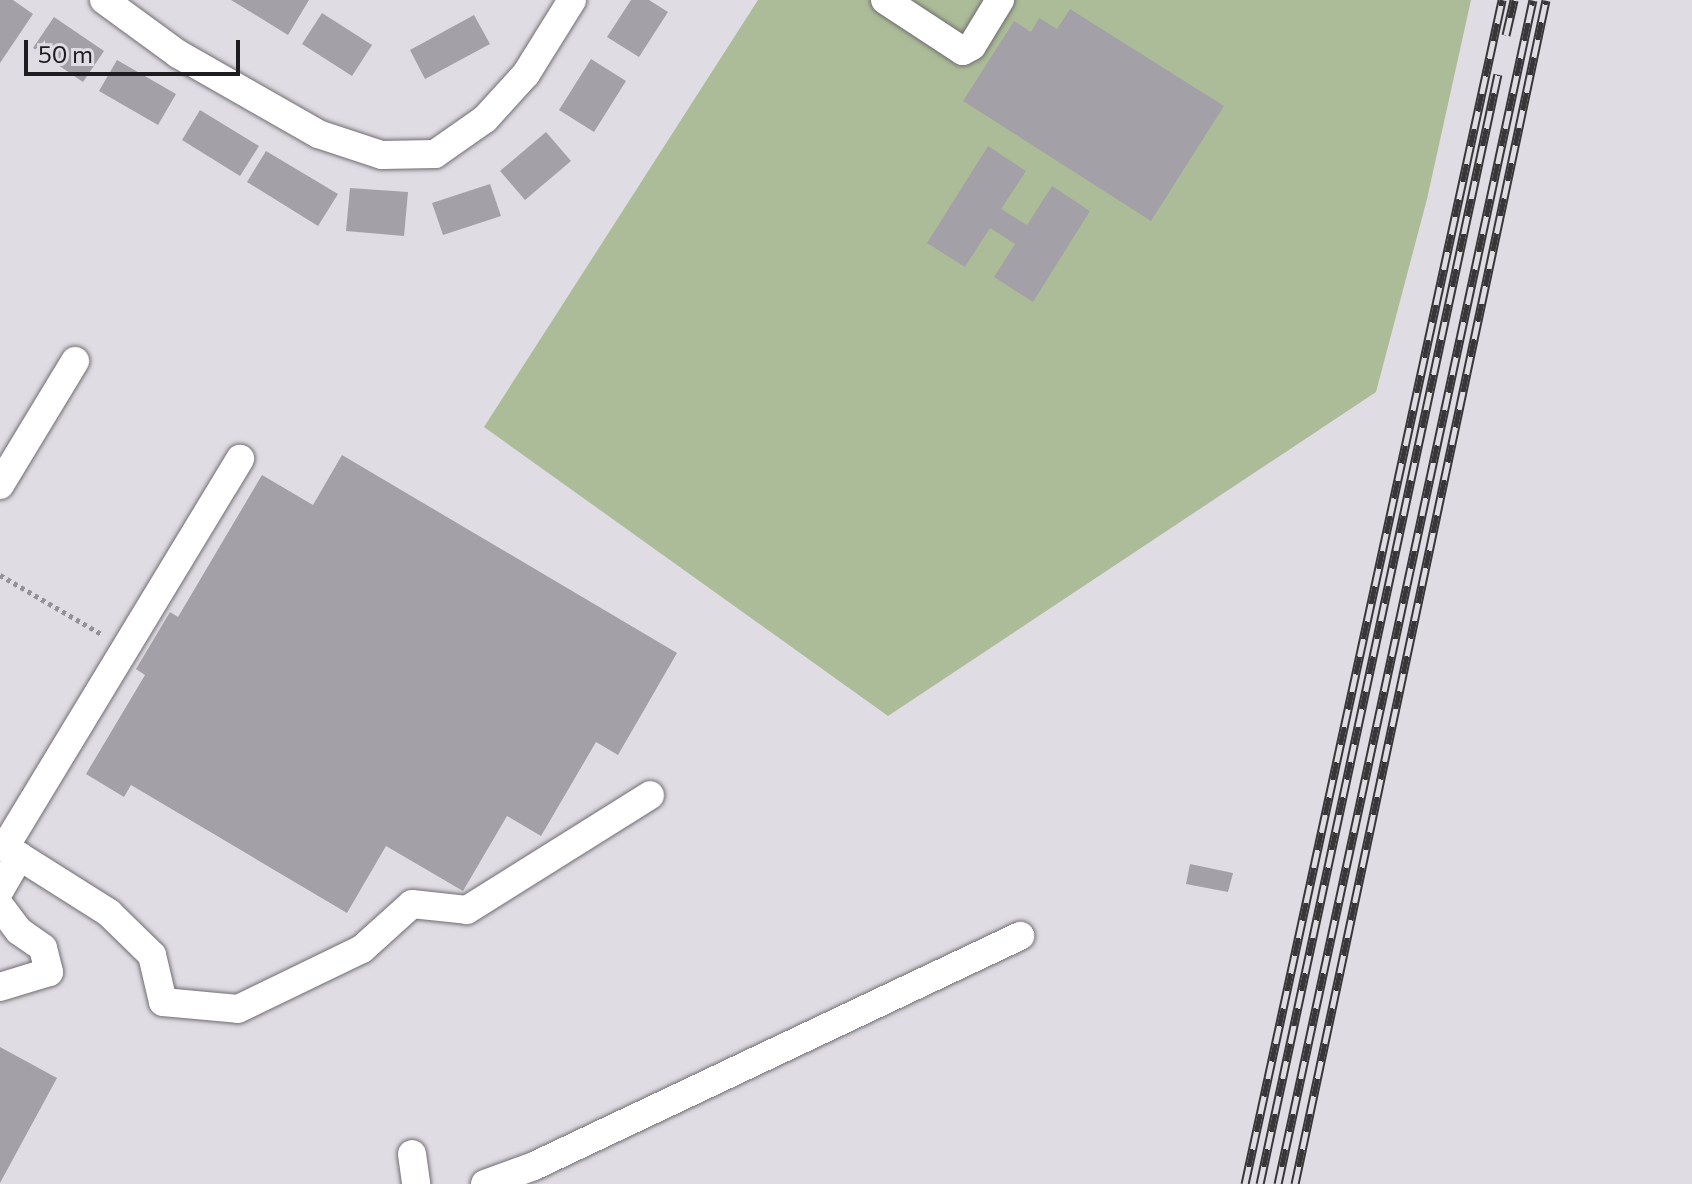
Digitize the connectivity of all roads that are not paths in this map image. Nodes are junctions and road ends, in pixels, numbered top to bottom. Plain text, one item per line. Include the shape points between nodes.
1 (104, 0) edge
2 (572, 0) edge
3 (885, 0) edge
4 (1000, 0) edge
5 (75, 361) dead end
6 (240, 459) dead end
7 (0, 485) edge
8 (650, 795) dead end
9 (8, 849) edge
10 (0, 890) edge
11 (0, 906) edge
12 (1020, 936) dead end
13 (0, 987) edge
14 (412, 1154) dead end
15 (416, 1184) edge
16 (485, 1184) edge

1 - 2 street via 178,54 318,134 382,155 435,154 485,119 526,74
3 - 4 street via 963,51 972,46
5 - 7 street
6 - 9 street via 123,647
8 - 9 street via 467,910 412,904 362,949 238,1009 163,1002 152,955 109,913
9 - 10 street
11 - 13 street via 19,931 43,948 49,972
12 - 16 street via 534,1166
14 - 15 street

